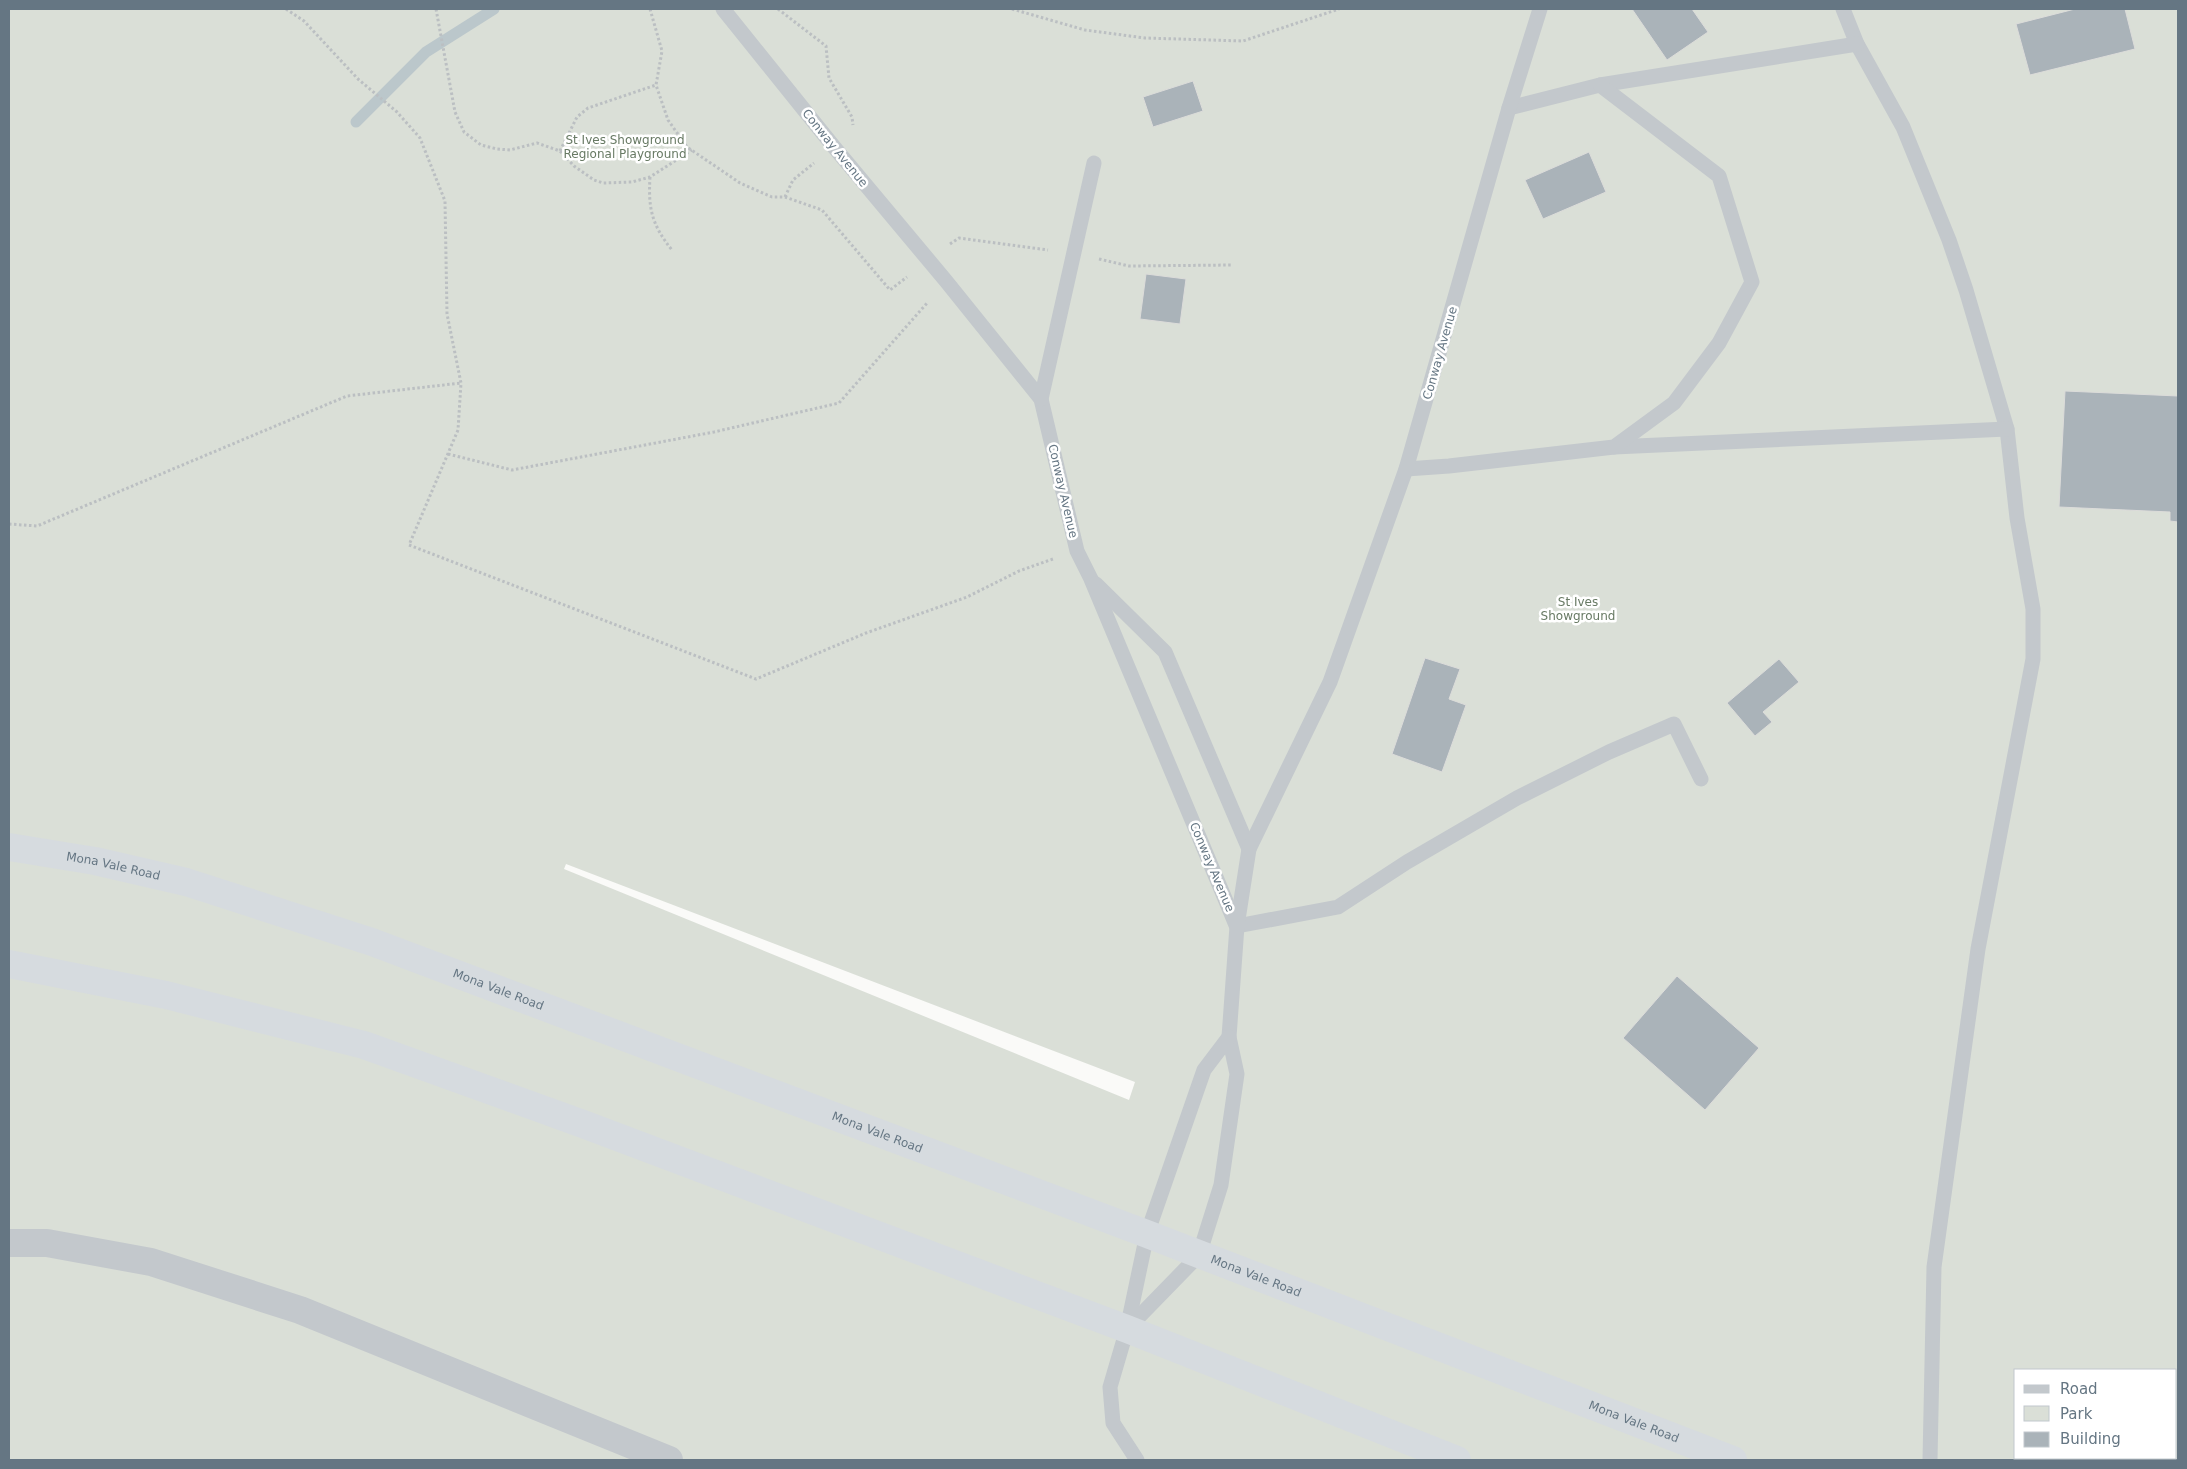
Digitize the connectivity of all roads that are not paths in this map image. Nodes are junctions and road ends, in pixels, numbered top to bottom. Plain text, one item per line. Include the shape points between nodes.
1 (723, 9) edge
2 (1540, 9) edge
3 (1843, 9) edge
4 (1857, 44) junction
5 (1600, 85) junction
6 (1509, 108) junction
7 (1094, 163) dead end
8 (1041, 398) junction
9 (2007, 429) junction
10 (1614, 447) junction
11 (1406, 469) junction
12 (1091, 579) junction
13 (1701, 779) dead end
14 (9, 847) edge
15 (1249, 849) junction
16 (1237, 926) junction
17 (9, 964) edge
18 (1229, 1037) junction
19 (1147, 1234) junction
20 (9, 1243) edge
21 (1198, 1255) junction
22 (1126, 1329) junction
23 (669, 1460) edge
24 (1137, 1460) edge
25 (1457, 1460) edge
26 (1733, 1460) edge
27 (1930, 1460) edge

1 - 8 lane, Conway Avenue
2 - 6 lane, Conway Avenue
3 - 4 lane
4 - 5 lane
4 - 9 lane via 1903,126 1949,240
5 - 6 lane
5 - 10 lane via 1719,176 1752,282 1719,344 1674,403
6 - 11 lane, Conway Avenue
7 - 8 lane
8 - 12 lane, Conway Avenue via 1077,551
9 - 10 lane
9 - 27 lane via 2017,518 2033,609 2033,660 1978,949 1934,1267
10 - 11 lane
11 - 15 lane, Conway Avenue via 1330,682
12 - 15 lane via 1165,652
12 - 16 lane, Conway Avenue
13 - 16 lane via 1674,724 1517,798 1338,907
14 - 19 highway, Mona Vale Road via 95,861 186,882 372,942
15 - 16 lane, Conway Avenue
16 - 18 lane
17 - 22 highway via 166,995 364,1044
18 - 19 lane via 1204,1070
18 - 21 lane via 1237,1074 1220,1185
19 - 21 highway, Mona Vale Road
19 - 22 lane
20 - 23 street via 47,1243 151,1262 300,1310
21 - 22 lane
21 - 26 highway, Mona Vale Road
22 - 24 lane via 1110,1387 1113,1424
22 - 25 highway

